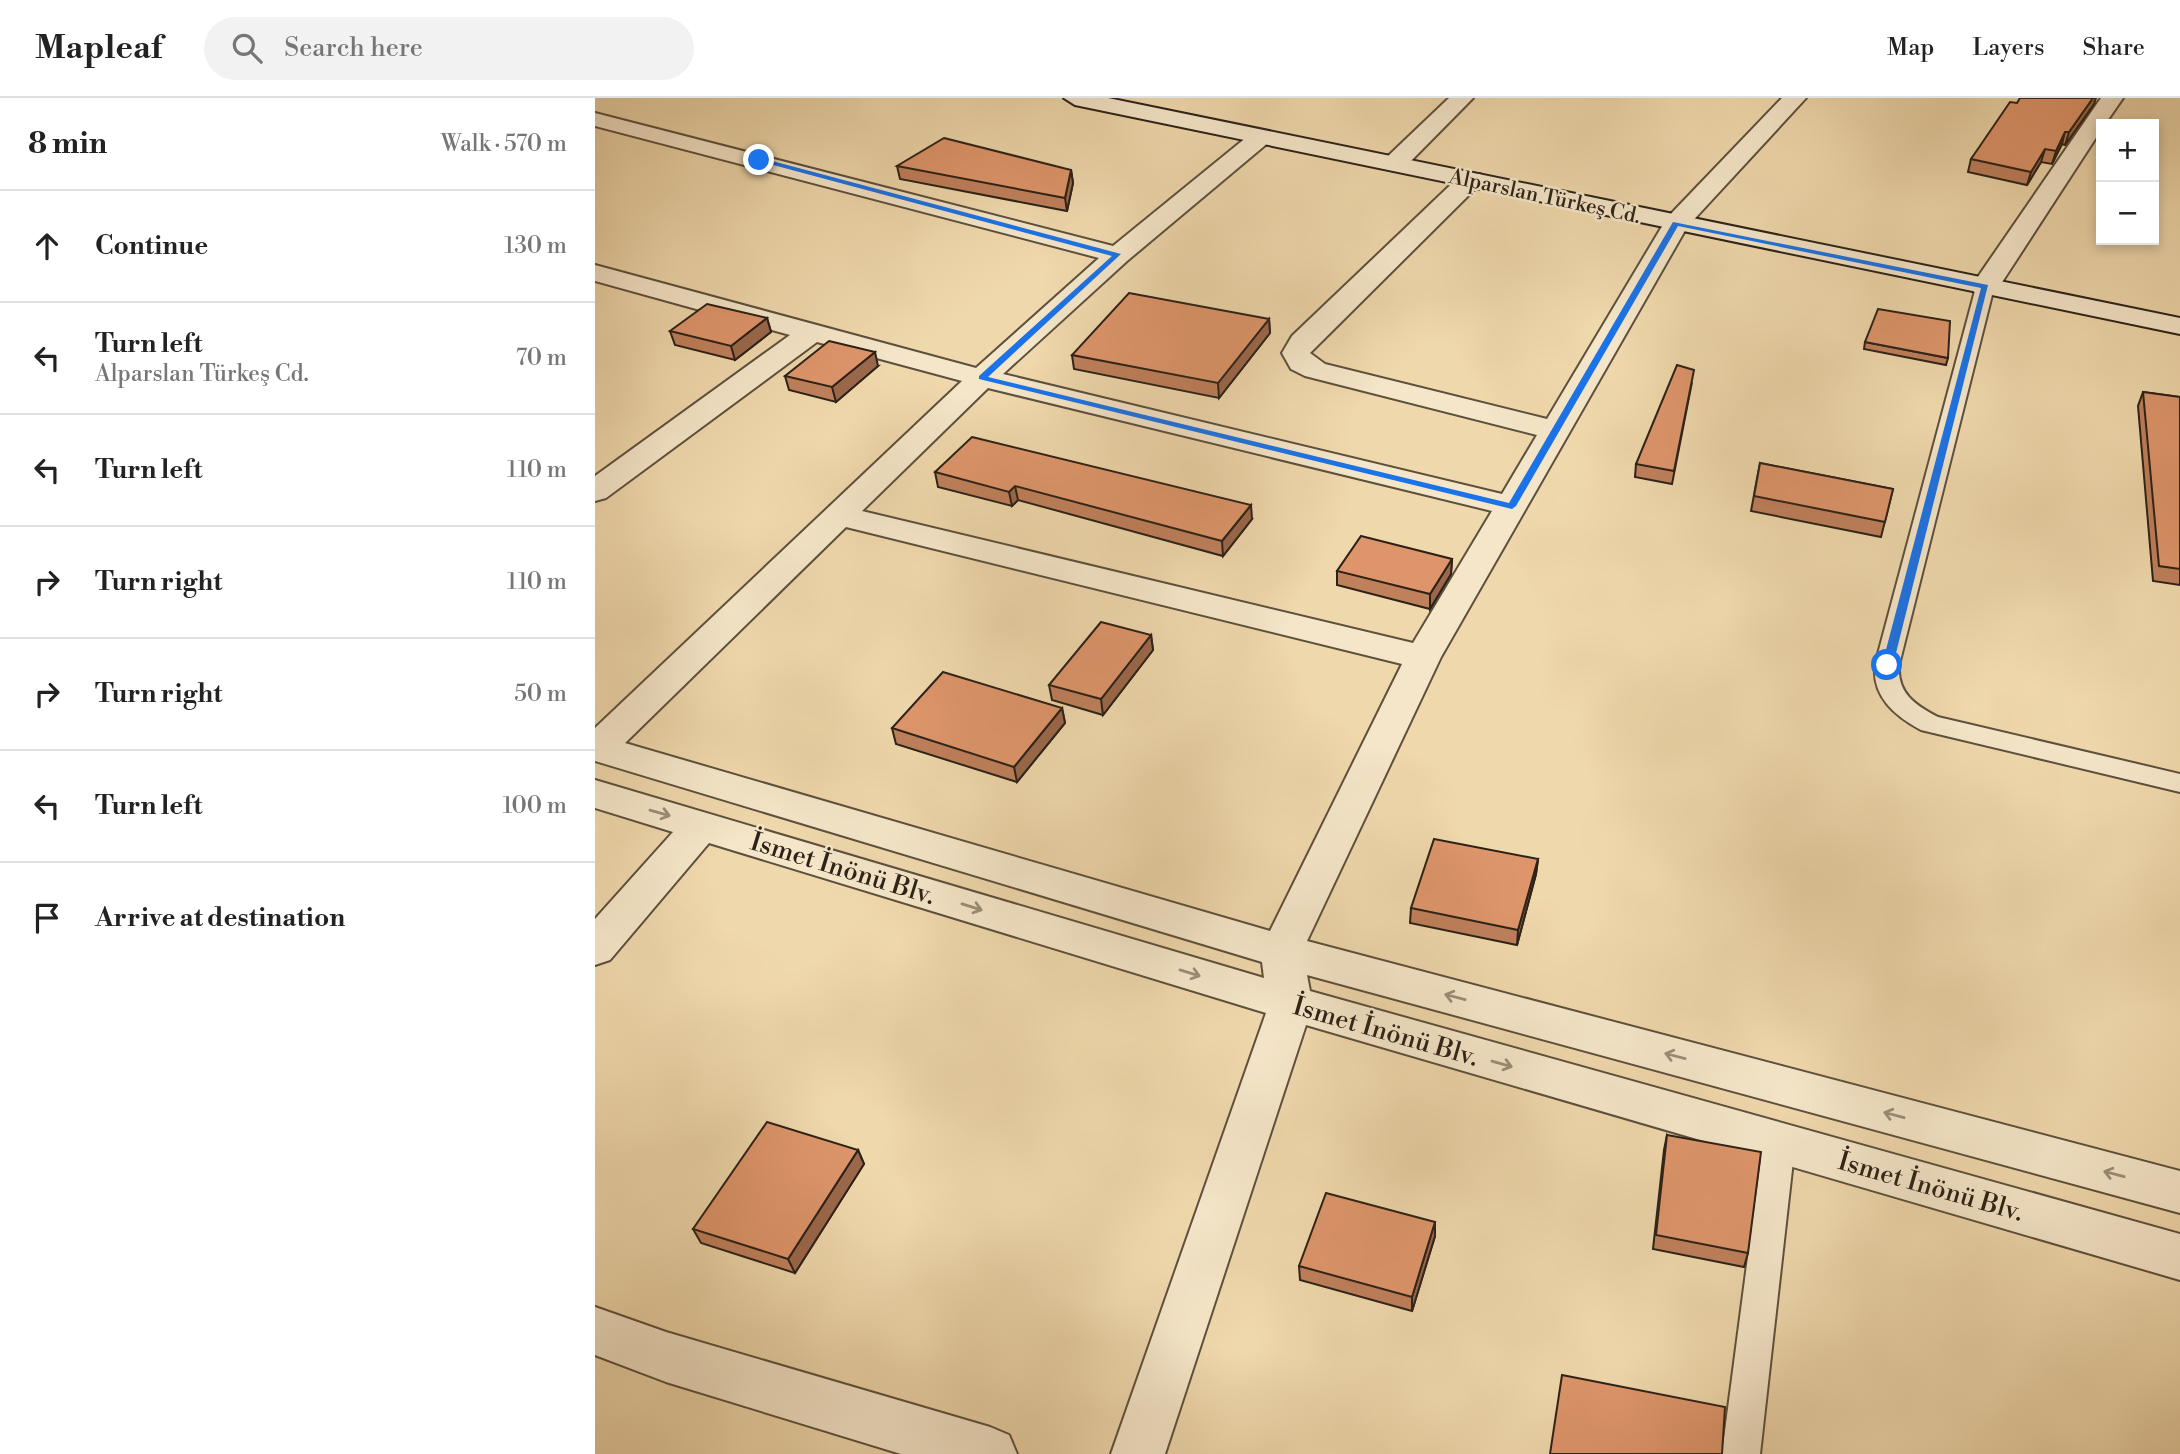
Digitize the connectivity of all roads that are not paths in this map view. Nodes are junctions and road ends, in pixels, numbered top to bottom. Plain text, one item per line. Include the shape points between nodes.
1 (1075, 98) edge
2 (1462, 98) edge
3 (1795, 98) edge
4 (2112, 98) edge
5 (625, 103) dead end
6 (596, 120) edge
7 (1261, 137) junction
8 (1394, 164) junction
9 (1471, 179) junction
10 (1676, 223) junction
11 (1118, 255) junction
12 (595, 273) edge
13 (1985, 287) junction
14 (2180, 326) edge
15 (811, 332) junction
16 (982, 378) junction
17 (1557, 431) junction
18 (595, 491) edge
19 (1512, 506) junction
20 (838, 515) junction
21 (1423, 657) junction
22 (596, 748) edge
23 (2180, 783) edge
24 (595, 794) edge
25 (702, 825) junction
26 (595, 947) edge
27 (1281, 951) junction
28 (1290, 1003) junction
29 (1779, 1143) junction
30 (2180, 1192) edge
31 (2180, 1257) edge
32 (595, 1331) edge
33 (990, 1454) edge
34 (1138, 1454) edge
35 (1741, 1454) edge

1 - 7 street, Alparslan Türkeş Cd.
2 - 8 street
3 - 10 street
4 - 13 street
5 - 6 street
6 - 11 street
7 - 8 street, Alparslan Türkeş Cd.
7 - 11 street
8 - 9 street, Alparslan Türkeş Cd.
9 - 10 street, Alparslan Türkeş Cd.
9 - 17 street via 1302,342 1296,353 1301,363 1315,370
10 - 13 street, Alparslan Türkeş Cd.
10 - 17 street
11 - 16 street
12 - 15 street
13 - 14 street, Alparslan Türkeş Cd.
13 - 23 lane via 1887,665 1888,686 1903,707 1930,724
15 - 16 street
15 - 18 street
16 - 19 street
16 - 20 street
17 - 19 street
19 - 21 street
20 - 21 street
20 - 22 street
21 - 27 street
22 - 27 street, İsmet İnönü Blv.
24 -> 25 street, İsmet İnönü Blv.
25 - 26 street
25 -> 28 street, İsmet İnönü Blv.
27 - 28 street
30 -> 27 street, İsmet İnönü Blv.
28 -> 29 street, İsmet İnönü Blv.
28 - 34 street
29 - 31 street, İsmet İnönü Blv.
29 - 35 lane
32 - 33 street via 666,1357

